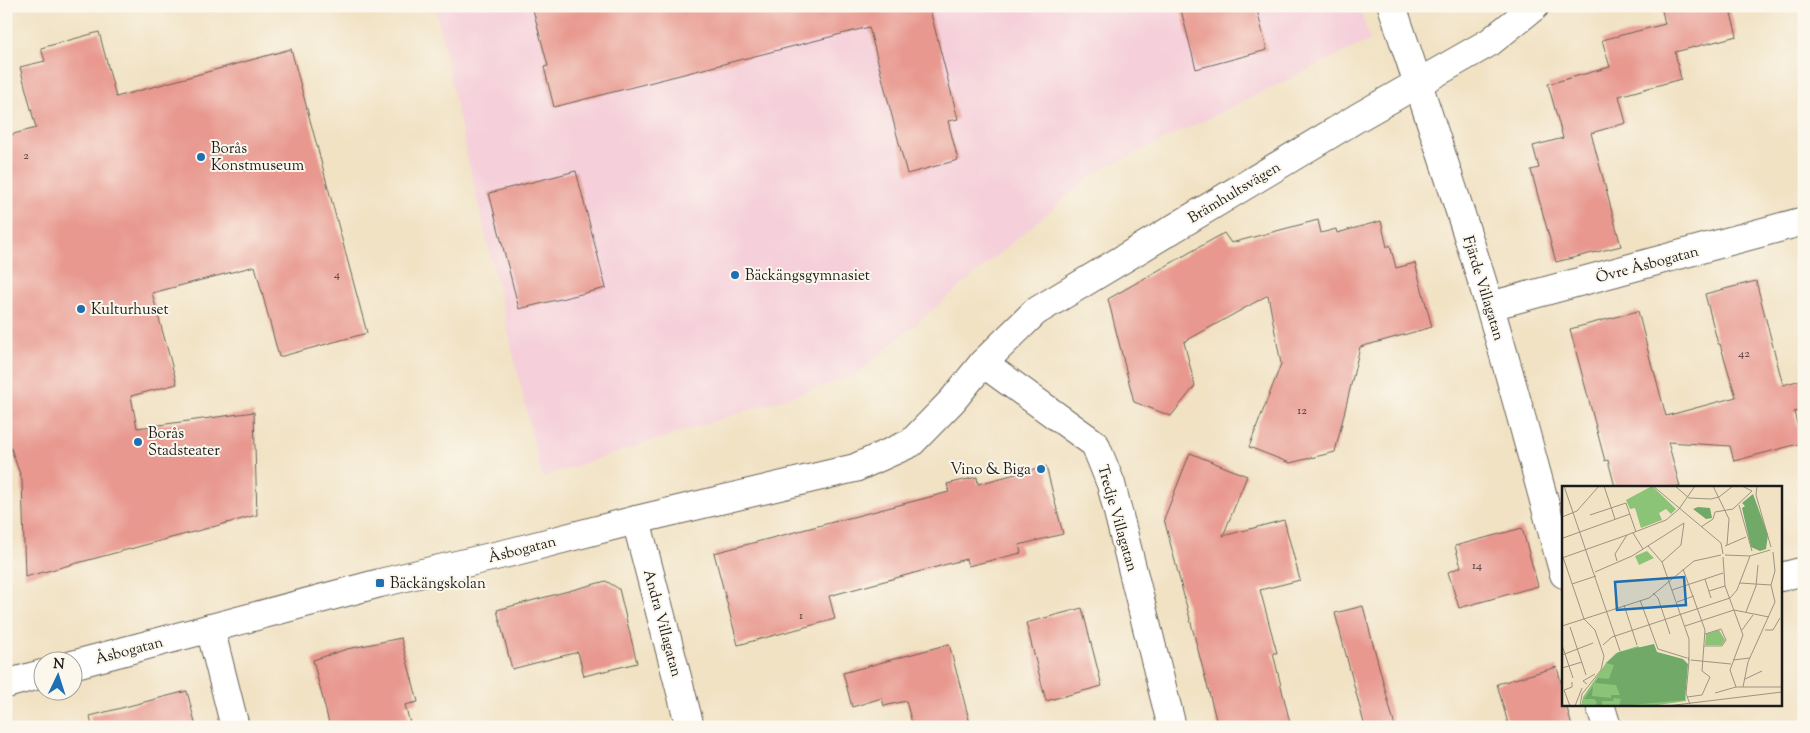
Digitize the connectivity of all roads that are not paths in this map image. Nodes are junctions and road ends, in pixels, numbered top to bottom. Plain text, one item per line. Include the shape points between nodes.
1 (1392, 6) edge
2 (1535, 6) edge
3 (1417, 84) junction
4 (1804, 221) edge
5 (1490, 306) junction
6 (984, 363) junction
7 (952, 401) joint
8 (636, 520) junction
9 (1562, 567) edge
10 (1804, 571) edge
11 (1782, 577) edge
12 (210, 628) junction
13 (82, 662) edge
14 (32, 677) edge
15 (6, 684) edge
16 (1601, 706) edge
17 (236, 727) edge
18 (690, 727) edge
19 (1172, 727) edge
20 (1607, 727) edge

1 - 3 street, Fjärde Villagatan
2 - 3 street, Brämhultsvägen via 1490,42
3 - 5 street, Fjärde Villagatan
3 - 6 street, Brämhultsvägen via 1035,312
4 - 5 street, Övre Åsbogatan
5 - 9 street, Fjärde Villagatan
6 - 7 street, Brämhultsvägen
6 - 19 street, Tredje Villagatan via 1095,444 1111,484
7 - 8 street, Åsbogatan via 912,443 855,468
8 - 12 street, Åsbogatan
8 - 18 street, Andra Villagatan
10 - 11 street
12 - 13 street, Åsbogatan
12 - 17 street
14 - 15 street
16 - 20 street

